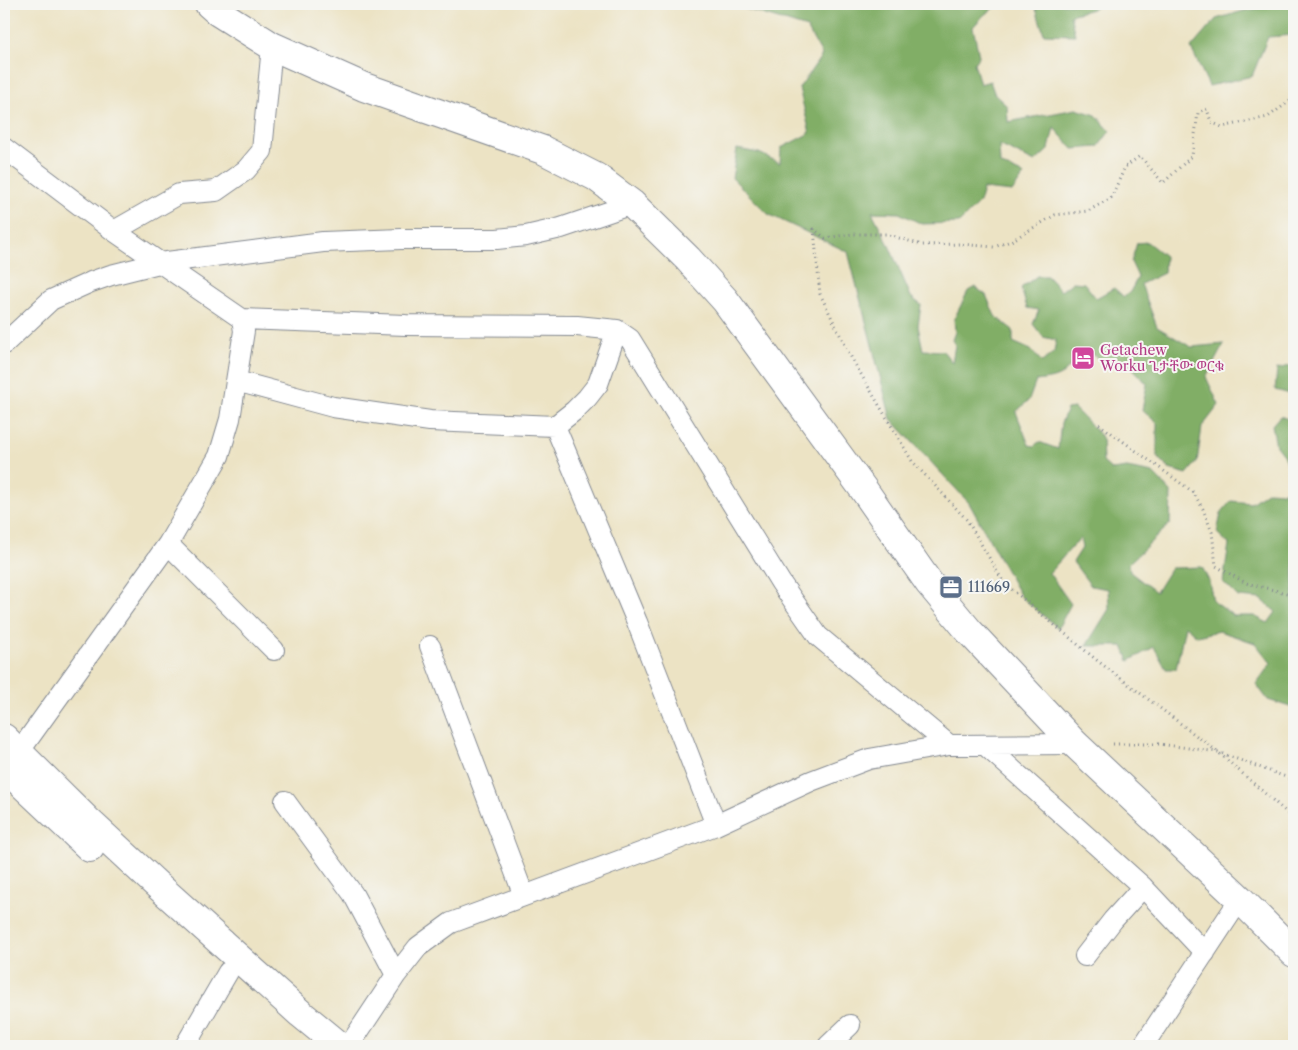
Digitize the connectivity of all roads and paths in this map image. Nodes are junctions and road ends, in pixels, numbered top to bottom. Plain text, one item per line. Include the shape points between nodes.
1 (210, 4) edge
2 (272, 46) junction
3 (1294, 98) edge
4 (4, 148) edge
5 (632, 204) junction
6 (114, 231) junction
7 (159, 263) junction
8 (242, 319) junction
9 (617, 330) junction
10 (4, 344) edge
11 (236, 381) junction
12 (1099, 424) dead end
13 (555, 426) junction
14 (168, 544) junction
15 (1294, 595) edge
16 (430, 646) dead end
17 (274, 650) dead end
18 (1075, 744) junction
19 (948, 745) junction
20 (985, 745) junction
21 (9, 752) edge
22 (1218, 752) junction
23 (1294, 780) edge
24 (285, 801) dead end
25 (1294, 819) edge
26 (716, 825) junction
27 (1143, 887) junction
28 (524, 896) junction
29 (1240, 899) junction
30 (1294, 952) edge
31 (1205, 953) junction
32 (1085, 956) dead end
33 (228, 972) junction
34 (396, 975) junction
35 (850, 1024) dead end
36 (185, 1046) edge
37 (310, 1046) edge
38 (340, 1046) edge
39 (349, 1046) edge
40 (828, 1046) edge
41 (1143, 1046) edge

1 - 2 street
2 - 5 street via 364,87 543,150 596,178
2 - 6 street via 262,151 246,170 216,191 179,194
3 - 22 path via 1268,117 1222,127 1212,122 1206,109 1198,113 1192,156 1163,183 1140,156 1125,167 1110,198 1088,212 1056,215 994,247 922,245 886,234 825,238 814,230 820,294 852,359 912,461 967,520 1004,583 1099,662
4 - 6 street
5 - 7 street via 526,236 323,242
5 - 18 street via 725,300 935,590 969,632
6 - 7 street
7 - 8 street
7 - 10 street via 111,275 51,300
8 - 9 street via 406,325 578,326
8 - 11 street via 244,331
9 - 13 street via 598,384 574,412
9 - 19 street via 630,339 781,584 818,636
11 - 13 street via 333,407 430,421
11 - 14 street via 230,419 218,456
12 - 15 path via 1193,492 1212,532 1216,566 1246,583
13 - 26 street via 637,622
14 - 17 street
14 - 21 street
16 - 28 street
18 - 20 street
18 - 22 path via 1158,744
18 - 29 street
19 - 20 street
19 - 26 street via 869,759 811,781
20 - 27 street
21 - 33 street via 62,822
21 - 38 street
22 - 23 path
22 - 25 path
24 - 34 street via 353,894
26 - 28 street
27 - 31 street
27 - 32 street
28 - 34 street via 451,923 418,947
29 - 30 street
29 - 31 street
31 - 41 street
33 - 36 street
33 - 37 street
34 - 39 street
35 - 40 street

